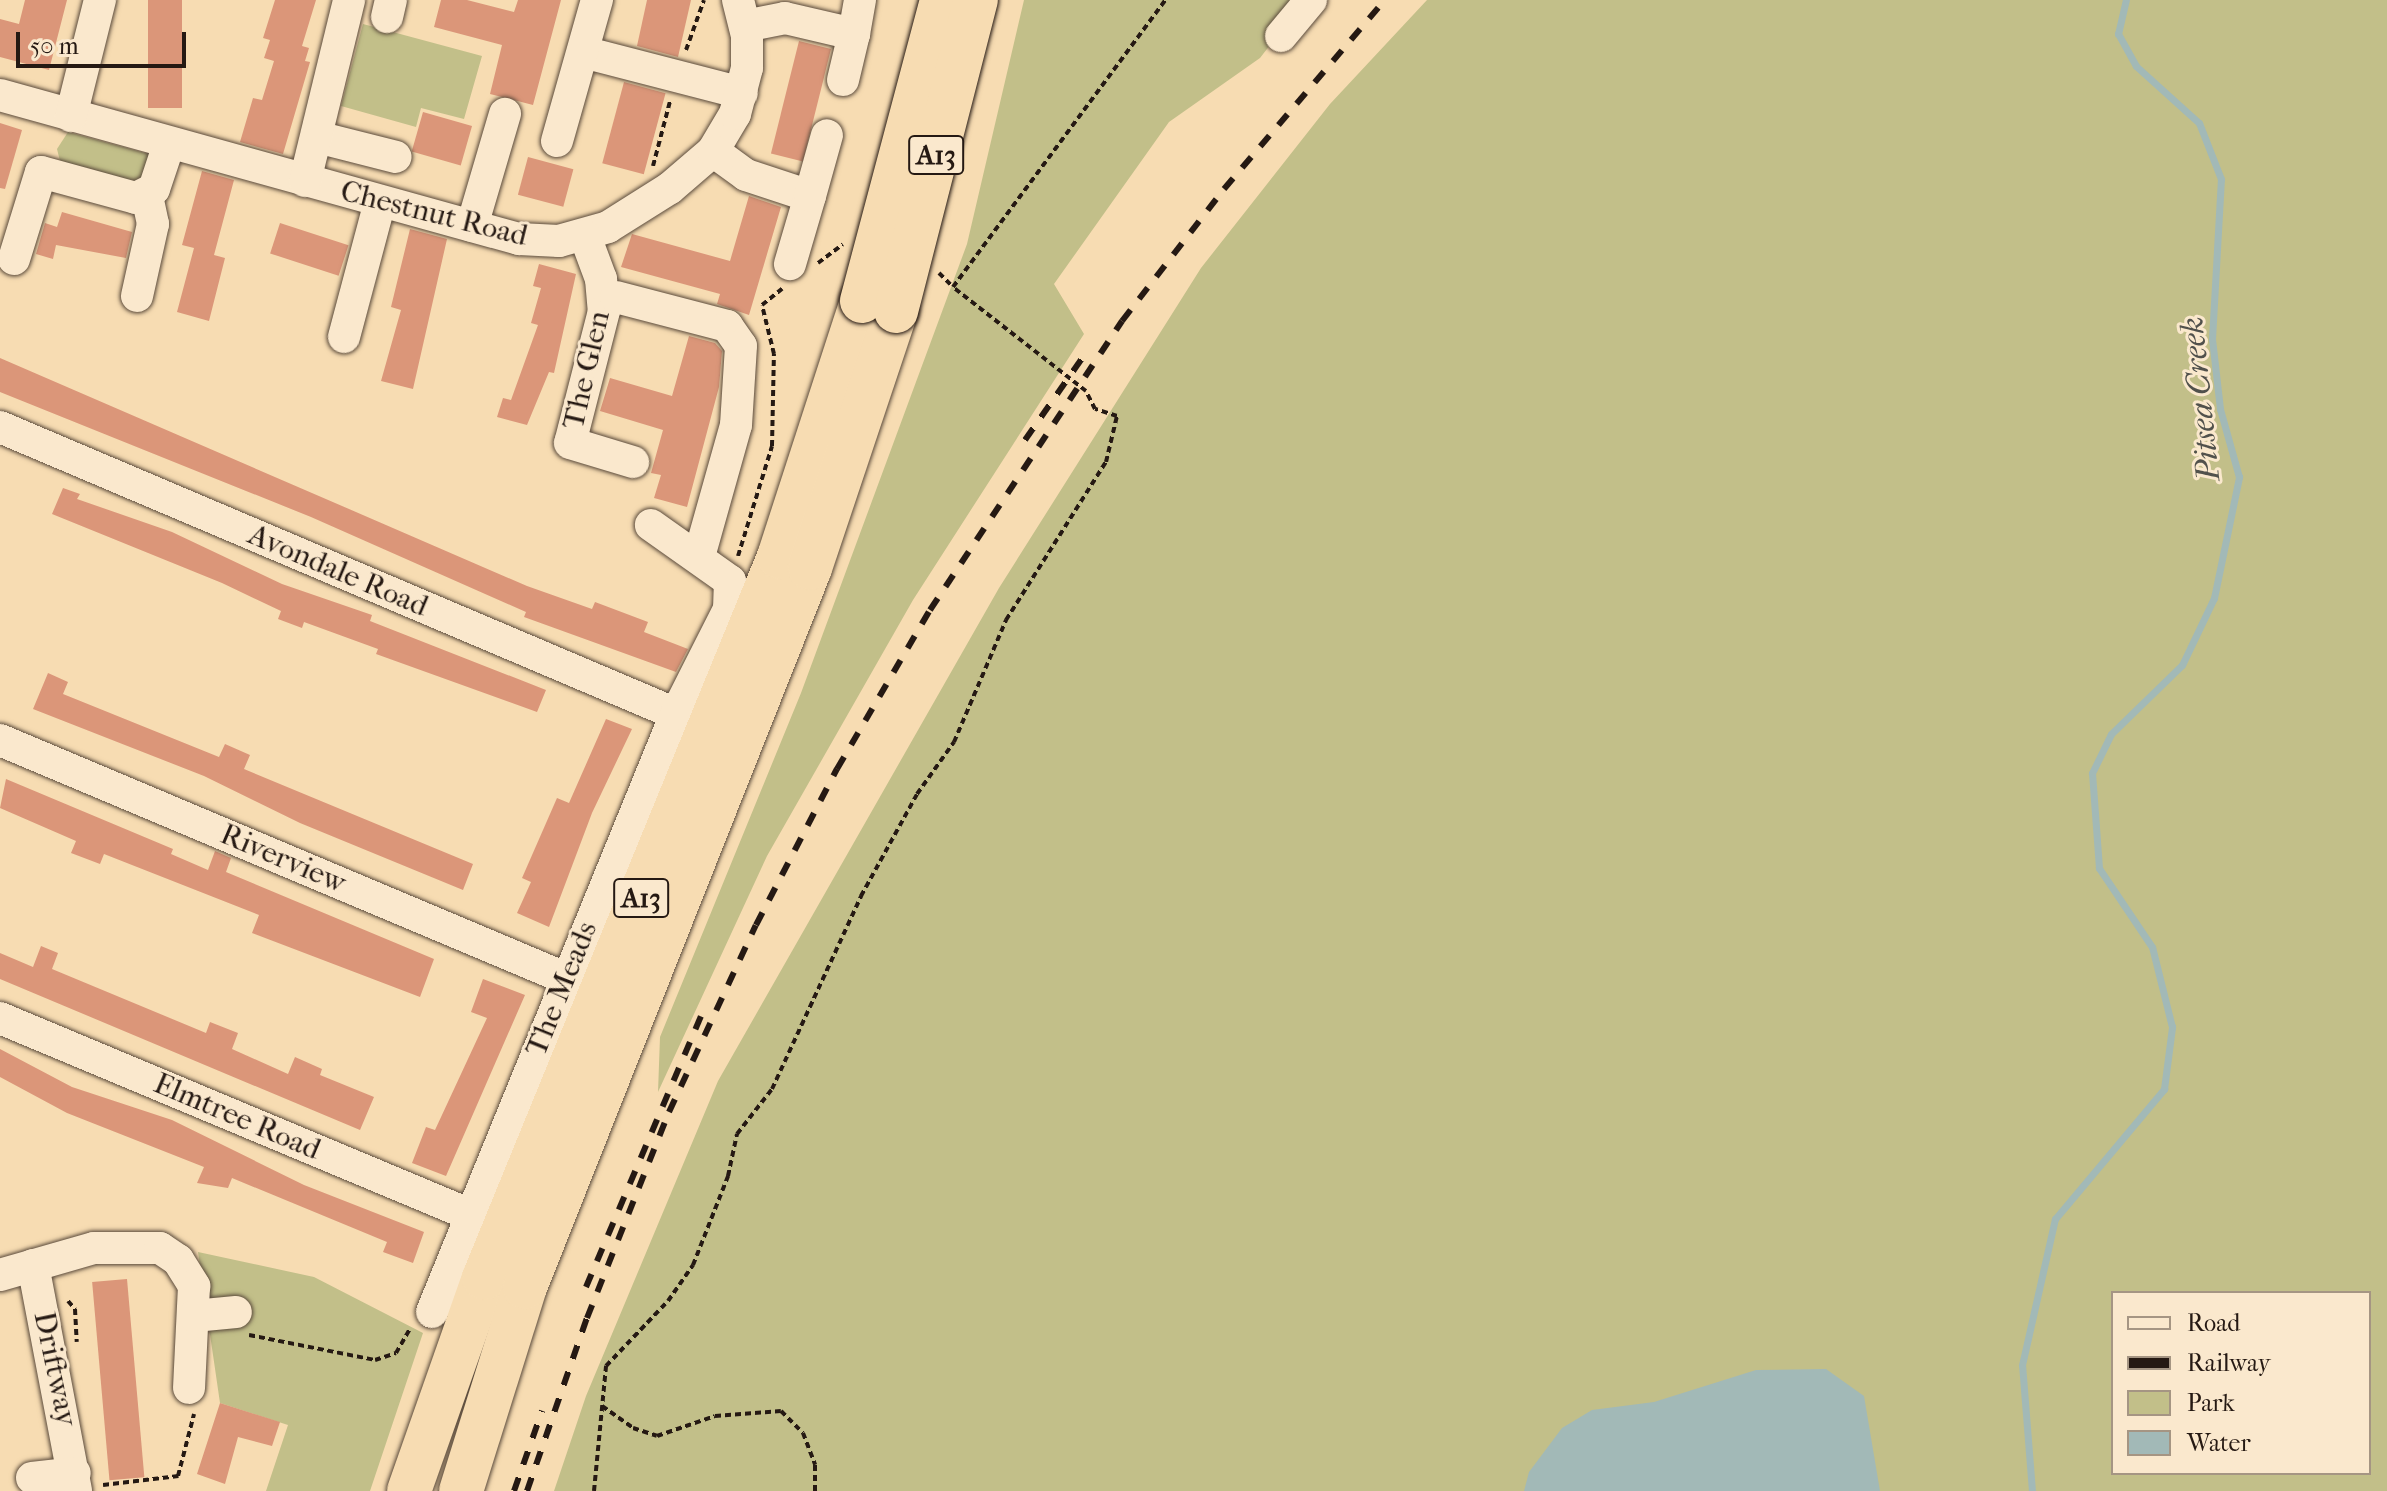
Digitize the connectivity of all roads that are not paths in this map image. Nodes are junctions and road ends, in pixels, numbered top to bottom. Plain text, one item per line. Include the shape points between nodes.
1 (100, 0) edge
2 (349, 0) edge
3 (597, 0) edge
4 (860, 0) edge
5 (942, 0) edge
6 (976, 0) edge
7 (1311, 0) edge
8 (741, 13) edge
9 (854, 34) junction
10 (1281, 36) dead end
11 (583, 52) junction
12 (843, 80) dead end
13 (742, 93) junction
14 (0, 95) edge
15 (505, 114) dead end
16 (71, 116) junction
17 (827, 135) dead end
18 (317, 137) junction
19 (557, 141) dead end
20 (169, 144) junction
21 (713, 151) junction
22 (396, 157) dead end
23 (305, 181) junction
24 (147, 195) junction
25 (810, 196) junction
26 (380, 202) junction
27 (472, 226) junction
28 (585, 236) junction
29 (14, 259) dead end
30 (796, 273) road end
31 (137, 296) dead end
32 (616, 297) dead end
33 (879, 306) junction
34 (344, 337) dead end
35 (0, 427) edge
36 (633, 462) dead end
37 (651, 525) dead end
38 (699, 557) junction
39 (676, 714) junction
40 (0, 740) edge
41 (565, 978) junction
42 (0, 1018) edge
43 (473, 1216) junction
44 (33, 1265) junction
45 (0, 1275) edge
46 (194, 1301) junction
47 (236, 1312) road end
48 (432, 1312) road end
49 (189, 1388) road end
50 (32, 1478) dead end
51 (81, 1483) edge
52 (409, 1491) edge
53 (461, 1491) edge

1 - 16 street
2 - 18 street, Chestnut Road
3 - 11 street
4 - 9 street
5 - 33 highway, A13, bridge
6 - 33 highway, A13, bridge
7 - 10 street
8 - 9 street
8 - 13 street, Chestnut Road via 748,51
9 - 12 street
11 - 13 street
11 - 19 street
13 - 21 street, Chestnut Road
14 - 16 street, Chestnut Road
15 - 27 street
16 - 20 street, Chestnut Road
17 - 25 street
18 - 22 street
18 - 23 street, Chestnut Road
20 - 23 street, Chestnut Road
20 - 24 street via 159,182
21 - 25 street via 746,175
21 - 28 street, Chestnut Road via 641,208
23 - 26 street, Chestnut Road
24 - 29 street via 126,196 43,163
24 - 31 street via 153,224
25 - 30 street
26 - 27 street, Chestnut Road
26 - 34 street
27 - 28 street, Chestnut Road via 538,241
28 - 36 street, The Glen via 601,279 604,311 570,443
32 - 38 street via 727,326 741,346 736,425
33 - 52 highway, A13 via 484,1278
33 - 53 highway, A13 via 810,568 525,1287
35 - 39 street, Avondale Road
37 - 38 street
38 - 39 street, The Meads via 730,581 729,609
39 - 41 street, The Meads
40 - 41 street, Riverview
41 - 43 street, The Meads
42 - 43 street, Elmtree Road
43 - 48 street, The Meads
44 - 45 street
44 - 46 street via 94,1248 160,1248 178,1260
44 - 51 street, Driftway
46 - 47 street
46 - 49 street
50 - 51 street

